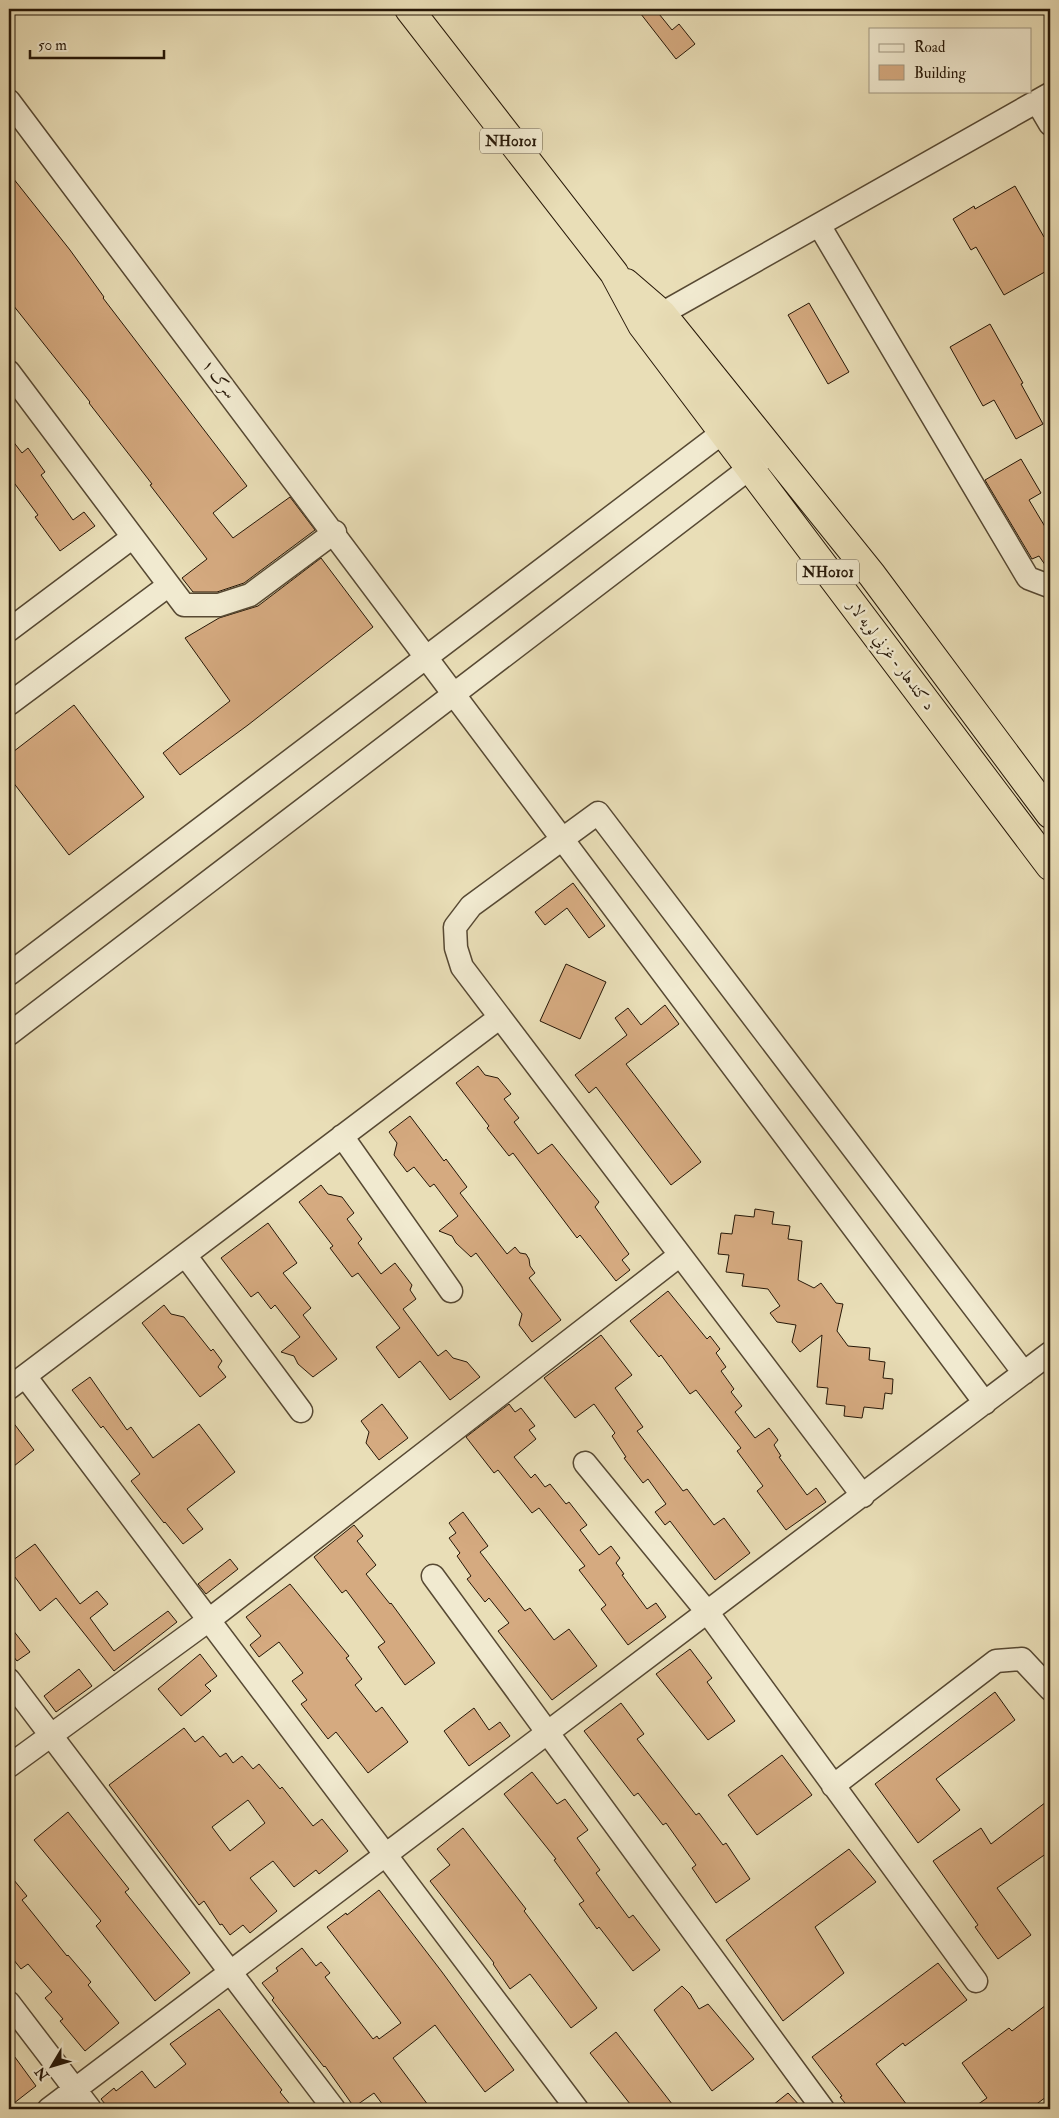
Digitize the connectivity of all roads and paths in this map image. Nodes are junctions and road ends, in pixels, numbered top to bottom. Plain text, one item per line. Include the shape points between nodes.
1 (409, 9) edge
2 (1044, 98) edge
3 (9, 101) edge
4 (1050, 124) edge
5 (819, 225) junction
6 (652, 320) junction
7 (9, 372) edge
8 (734, 424) junction
9 (772, 451) junction
10 (750, 468) junction
11 (335, 532) junction
12 (133, 537) junction
13 (169, 585) junction
14 (1050, 586) edge
15 (9, 630) edge
16 (428, 658) junction
17 (455, 695) junction
18 (9, 704) edge
19 (1050, 814) edge
20 (562, 839) junction
21 (1050, 866) edge
22 (9, 974) edge
23 (499, 1018) junction
24 (9, 1034) edge
25 (342, 1136) junction
26 (185, 1255) junction
27 (680, 1255) junction
28 (451, 1291) dead end
29 (1050, 1353) edge
30 (1024, 1373) junction
31 (17, 1382) edge
32 (985, 1402) junction
33 (301, 1411) dead end
34 (585, 1463) dead end
35 (863, 1496) junction
36 (433, 1576) dead end
37 (708, 1613) junction
38 (209, 1620) junction
39 (9, 1680) edge
40 (1050, 1689) edge
41 (549, 1732) junction
42 (50, 1735) junction
43 (9, 1766) edge
44 (833, 1786) junction
45 (386, 1855) junction
46 (230, 1973) junction
47 (976, 1981) dead end
48 (9, 2003) edge
49 (75, 2090) junction
50 (49, 2109) edge
51 (90, 2109) edge
52 (334, 2109) edge
53 (577, 2109) edge
54 (824, 2109) edge

1 - 6 highway, د کندهار - غزني لويه لار / NH0101
2 - 4 street
2 - 5 street
3 - 11 street, سرک ۱
5 - 6 street
5 - 14 street via 1028,578
6 - 8 highway, د کندهار - غزني لويه لار / NH0101
7 - 12 street
8 - 9 highway, د کندهار - غزني لويه لار / NH0101
8 - 10 highway, د کندهار - غزني لويه لار / NH0101
8 - 16 street
9 - 10 street
9 - 19 highway, د کندهار - غزني لويه لار / NH0101 via 872,575
10 - 17 street
10 - 21 highway, د کندهار - غزني لويه لار / NH0101
11 - 13 street via 250,596 219,605 184,605
11 - 16 street, سرک ۱
12 - 13 street
12 - 15 street
13 - 18 street
16 - 17 street, سرک ۱
16 - 22 street
17 - 20 street, سرک ۱
17 - 24 street
20 - 23 street via 471,906 455,927 456,948 462,967
20 - 30 street via 598,813
20 - 32 street, سرک ۱
23 - 25 street
23 - 27 street
25 - 26 street
25 - 28 street
26 - 31 street
26 - 33 street
27 - 35 street
27 - 38 street
29 - 30 street
30 - 32 street
31 - 38 street
32 - 35 street
34 - 37 street
35 - 37 street
36 - 41 street
37 - 41 street
37 - 44 street
38 - 42 street
38 - 45 street
39 - 42 street
40 - 44 street via 1022,1659 996,1662
41 - 45 street
41 - 54 street
42 - 43 street
42 - 46 street
44 - 47 street
45 - 46 street
45 - 53 street
46 - 49 street
46 - 52 street
48 - 49 street
49 - 50 street
49 - 51 street

